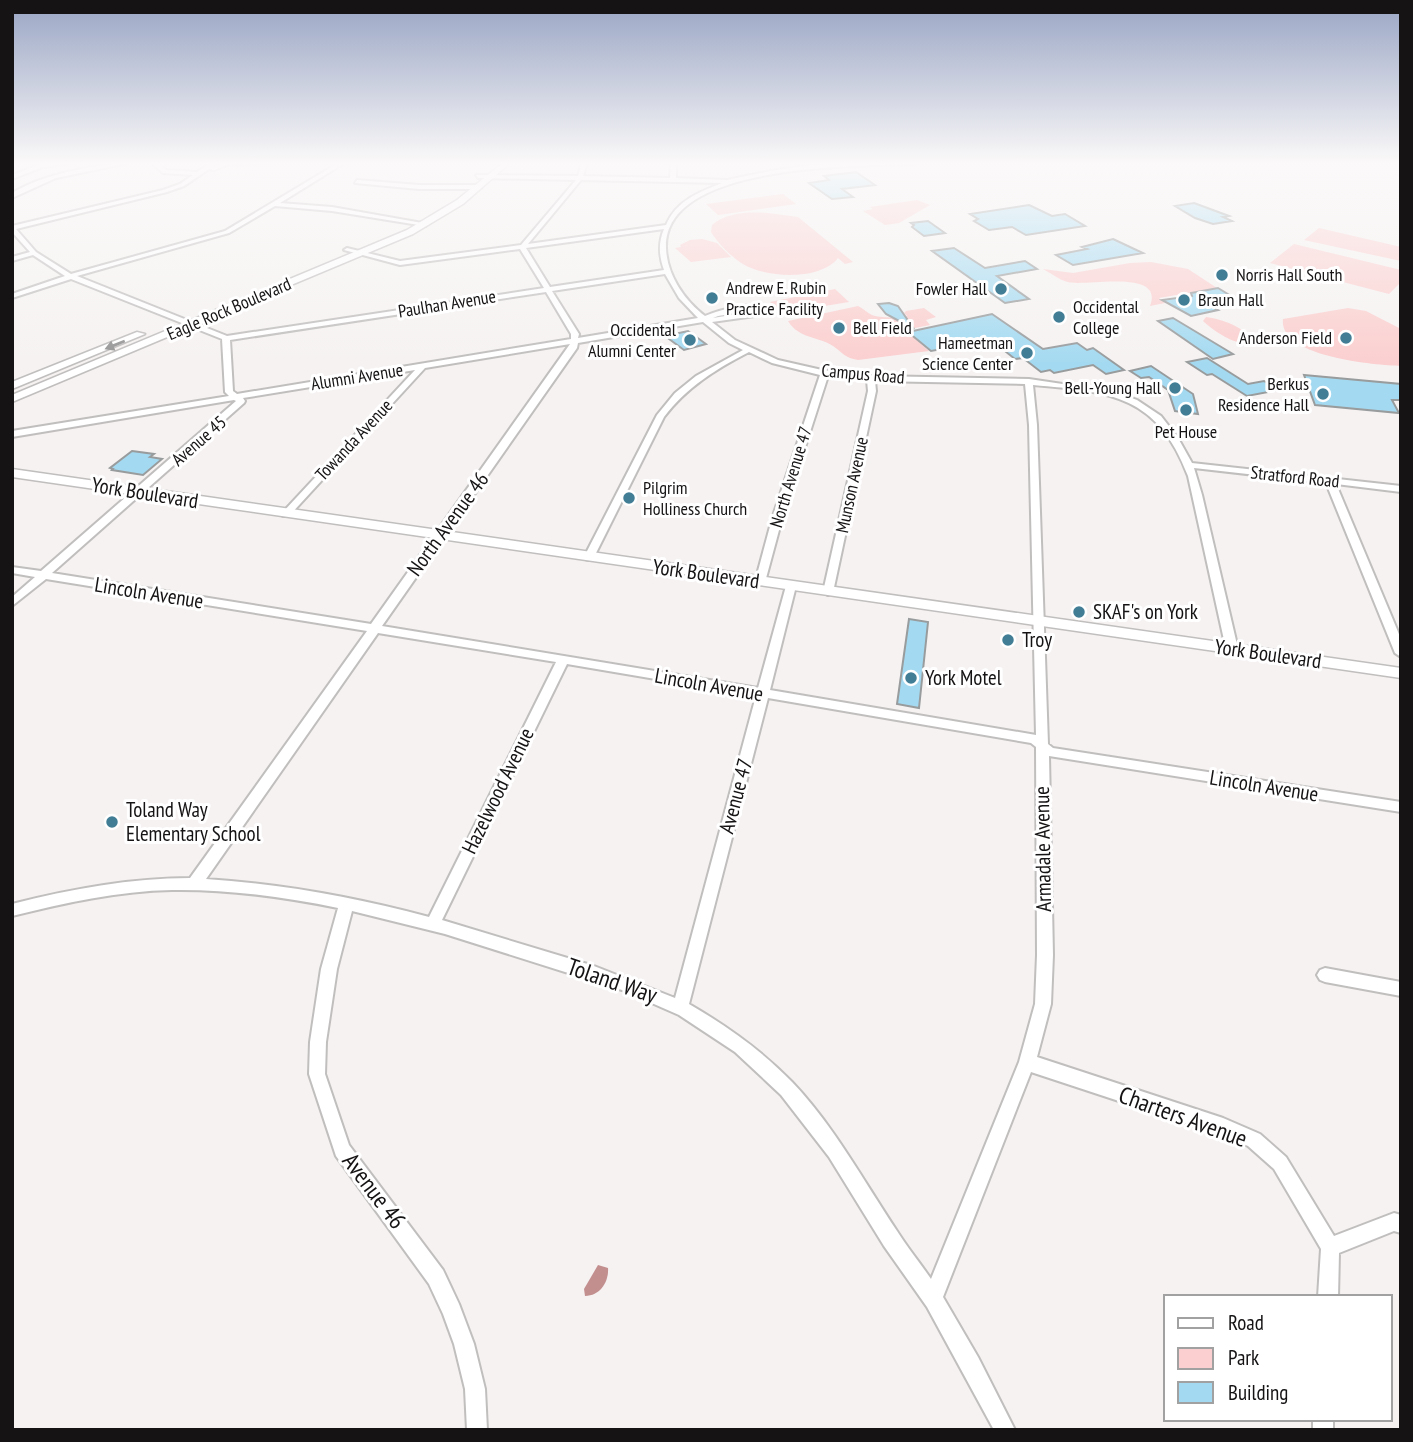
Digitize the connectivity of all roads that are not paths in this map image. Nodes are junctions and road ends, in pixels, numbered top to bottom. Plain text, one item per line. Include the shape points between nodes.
1 (13, 229) edge
2 (230, 229) edge
3 (391, 229) edge
4 (414, 229) edge
5 (537, 229) edge
6 (649, 229) edge
7 (665, 229) edge
8 (522, 247) junction
9 (347, 250) junction
10 (34, 253) junction
11 (360, 254) junction
12 (12, 259) edge
13 (667, 272) junction
14 (70, 276) junction
15 (546, 289) junction
16 (12, 296) edge
17 (178, 319) junction
18 (702, 320) junction
19 (192, 324) junction
20 (226, 338) junction
21 (576, 340) junction
22 (748, 350) junction
23 (422, 367) junction
24 (825, 372) junction
25 (871, 377) junction
26 (1029, 381) junction
27 (12, 386) edge
28 (237, 397) junction
29 (12, 399) edge
30 (12, 434) edge
31 (1189, 465) junction
32 (12, 472) edge
33 (1329, 481) junction
34 (1401, 489) edge
35 (140, 492) junction
36 (286, 514) junction
37 (440, 536) junction
38 (589, 557) junction
39 (12, 570) edge
40 (44, 575) junction
41 (760, 582) junction
42 (791, 586) junction
43 (828, 592) junction
44 (12, 603) edge
45 (1039, 622) junction
46 (372, 629) junction
47 (1232, 649) junction
48 (1401, 653) edge
49 (563, 659) junction
50 (1401, 673) edge
51 (764, 695) junction
52 (1042, 746) junction
53 (1401, 807) edge
54 (194, 884) junction
55 (347, 902) junction
56 (12, 909) edge
57 (434, 922) junction
58 (1325, 975) dead end
59 (1401, 989) edge
60 (681, 1005) junction
61 (1027, 1062) junction
62 (1401, 1224) edge
63 (1330, 1247) junction
64 (1328, 1295) edge
65 (933, 1298) junction
66 (477, 1430) edge
67 (1005, 1430) edge

1 - 10 street
2 - 14 street
3 - 9 main road, Eagle Rock Boulevard
4 - 11 main road, Eagle Rock Boulevard
5 - 8 street
6 - 8 street
7 - 13 street, Campus Road
8 - 11 street via 400,263
8 - 15 street
9 - 11 street
9 - 17 main road, Eagle Rock Boulevard
10 - 12 street
10 - 14 street
11 - 19 main road, Eagle Rock Boulevard
13 - 15 street, Paulhan Avenue
13 - 18 street, Campus Road
14 - 16 street
14 - 17 street
15 - 20 street, Paulhan Avenue
15 - 21 street
17 - 19 street
17 -> 27 main road, Eagle Rock Boulevard
18 - 18 street, Alumni Avenue via 766,312 766,309 716,314
18 - 21 street, Alumni Avenue
18 - 22 street, Campus Road
19 - 20 street
19 - 29 main road, Eagle Rock Boulevard
20 - 28 street, Avenue 45 via 229,392
21 - 23 street, Alumni Avenue
21 - 37 street, North Avenue 46
22 - 24 street, Campus Road
22 - 38 street via 705,372 674,397
23 - 28 street, Alumni Avenue
23 - 36 street, Towanda Avenue
24 - 25 street, Campus Road
24 - 41 street, North Avenue 47
25 - 26 street, Campus Road
25 - 43 street, Munson Avenue via 872,391
26 - 31 street, Campus Road via 1103,392 1144,407 1160,421
26 - 45 street, Armadale Avenue
28 - 30 street, Alumni Avenue
28 - 35 street, Avenue 45 via 240,404
31 - 33 street, Stratford Road
31 - 47 street, Campus Road
32 - 35 main road, York Boulevard
33 - 34 street, Stratford Road
33 - 48 street
35 - 36 main road, York Boulevard
35 - 40 street, Avenue 45
36 - 37 main road, York Boulevard
37 - 38 main road, York Boulevard
37 - 46 street, North Avenue 46
38 - 41 main road, York Boulevard
39 - 40 street, Lincoln Avenue
40 - 44 street, Avenue 45
40 - 46 street, Lincoln Avenue
41 - 42 main road, York Boulevard
42 - 43 main road, York Boulevard
42 - 51 street, Avenue 47
43 - 45 main road, York Boulevard
45 - 47 main road, York Boulevard
45 - 52 street, Armadale Avenue
46 - 49 street, Lincoln Avenue
46 - 54 street, North Avenue 46
47 - 50 main road, York Boulevard
49 - 51 street, Lincoln Avenue
49 - 57 street, Hazelwood Avenue
51 - 52 street, Lincoln Avenue via 1034,739
51 - 60 street, Avenue 47
52 - 53 street, Lincoln Avenue via 1050,752
52 - 61 street, Armadale Avenue via 1044,991
54 - 55 street, Toland Way
54 - 56 street, Toland Way via 110,889
55 - 57 street, Toland Way
55 - 66 street, Avenue 46 via 329,969 317,1074 342,1150 436,1277 452,1311 475,1389
57 - 60 street, Toland Way
58 - 59 street
60 - 65 street, Toland Way via 728,1035 769,1070 809,1114
61 - 63 street, Charters Avenue via 1254,1140 1280,1163
61 - 65 street, Armadale Avenue
62 - 63 street
63 - 64 street
65 - 67 street, Toland Way

